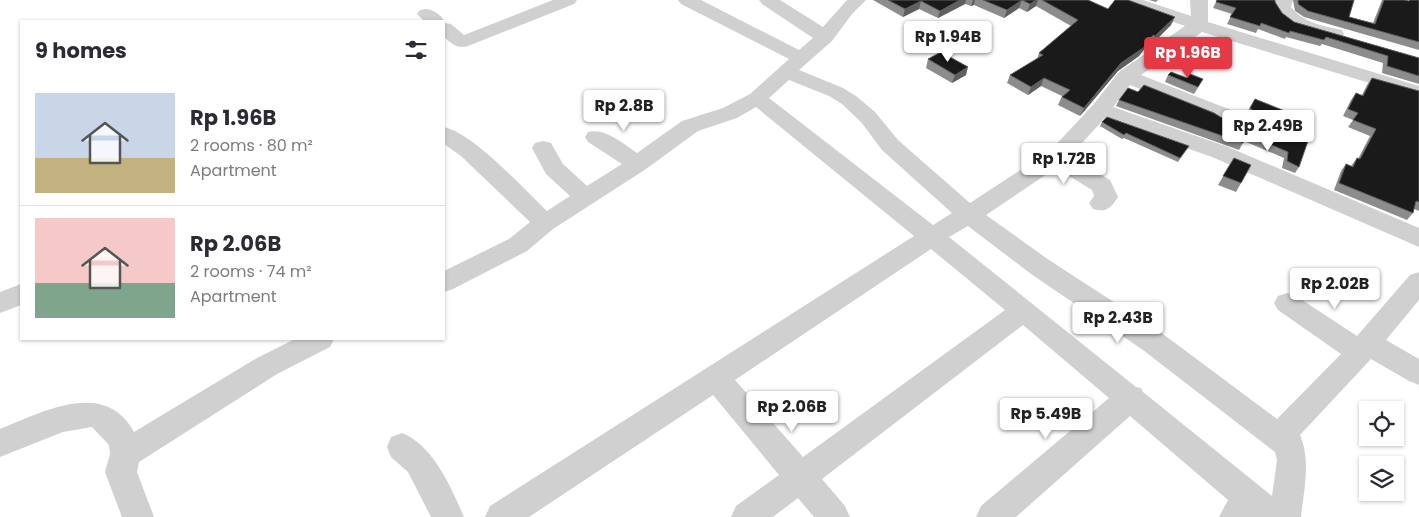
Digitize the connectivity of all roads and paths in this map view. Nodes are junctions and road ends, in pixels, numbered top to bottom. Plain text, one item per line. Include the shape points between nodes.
1 (568, 0) edge
2 (687, 0) edge
3 (768, 0) edge
4 (1126, 0) edge
5 (1198, 0) edge
6 (1284, 0) edge
7 (854, 1) edge
8 (1199, 25) junction
9 (445, 30) edge
10 (825, 37) junction
11 (1348, 38) edge
12 (452, 46) edge
13 (794, 65) junction
14 (1126, 76) junction
15 (1419, 92) edge
16 (757, 98) junction
17 (1100, 110) junction
18 (1242, 122) edge
19 (445, 135) edge
20 (596, 137) dead end
21 (543, 148) dead end
22 (1055, 157) junction
23 (638, 164) junction
24 (586, 198) junction
25 (1101, 203) dead end
26 (968, 214) junction
27 (546, 223) junction
28 (933, 236) junction
29 (1419, 238) edge
30 (445, 282) edge
31 (1419, 282) edge
32 (20, 294) edge
33 (0, 303) edge
34 (1287, 303) dead end
35 (1024, 310) junction
36 (318, 340) edge
37 (1364, 348) junction
38 (1419, 373) edge
39 (716, 378) junction
40 (1131, 397) junction
41 (0, 443) edge
42 (1290, 446) junction
43 (402, 447) dead end
44 (125, 454) junction
45 (799, 477) junction
46 (1252, 511) edge
47 (138, 517) edge
48 (448, 517) edge
49 (501, 517) edge
50 (746, 517) edge
51 (834, 517) edge
52 (992, 517) edge
53 (1285, 517) edge

1 - 12 street
2 - 13 street
3 - 10 street
4 - 8 street
5 - 8 street
6 - 11 street via 1282,7 1286,15 1297,22
7 - 10 street
8 - 14 street
8 - 15 street
9 - 12 street
10 - 13 street
13 - 16 street
13 - 26 street via 849,100 914,168
14 - 17 street
14 - 18 street
16 - 23 street via 730,113 690,126
16 - 28 street
17 - 22 street
17 - 29 street via 1220,152
19 - 27 street via 469,151
20 - 23 street
21 - 24 street via 554,169
22 - 25 street via 1102,186 1106,197
22 - 26 street
23 - 24 street
24 - 27 street
26 - 28 street
26 - 42 street via 1040,267 1153,342
27 - 30 street via 518,245
28 - 35 street
28 - 39 street
31 - 37 street
32 - 33 street
34 - 37 street
35 - 40 street
35 - 45 street
36 - 44 street via 267,366
37 - 38 street
37 - 42 street via 1286,430
39 - 45 street
39 - 49 street
40 - 46 street
40 - 52 street
41 - 44 street via 54,422 94,414 118,433 125,446
42 - 53 street via 1292,460
43 - 48 street via 418,462
44 - 47 street via 121,472
45 - 50 street
45 - 51 street

